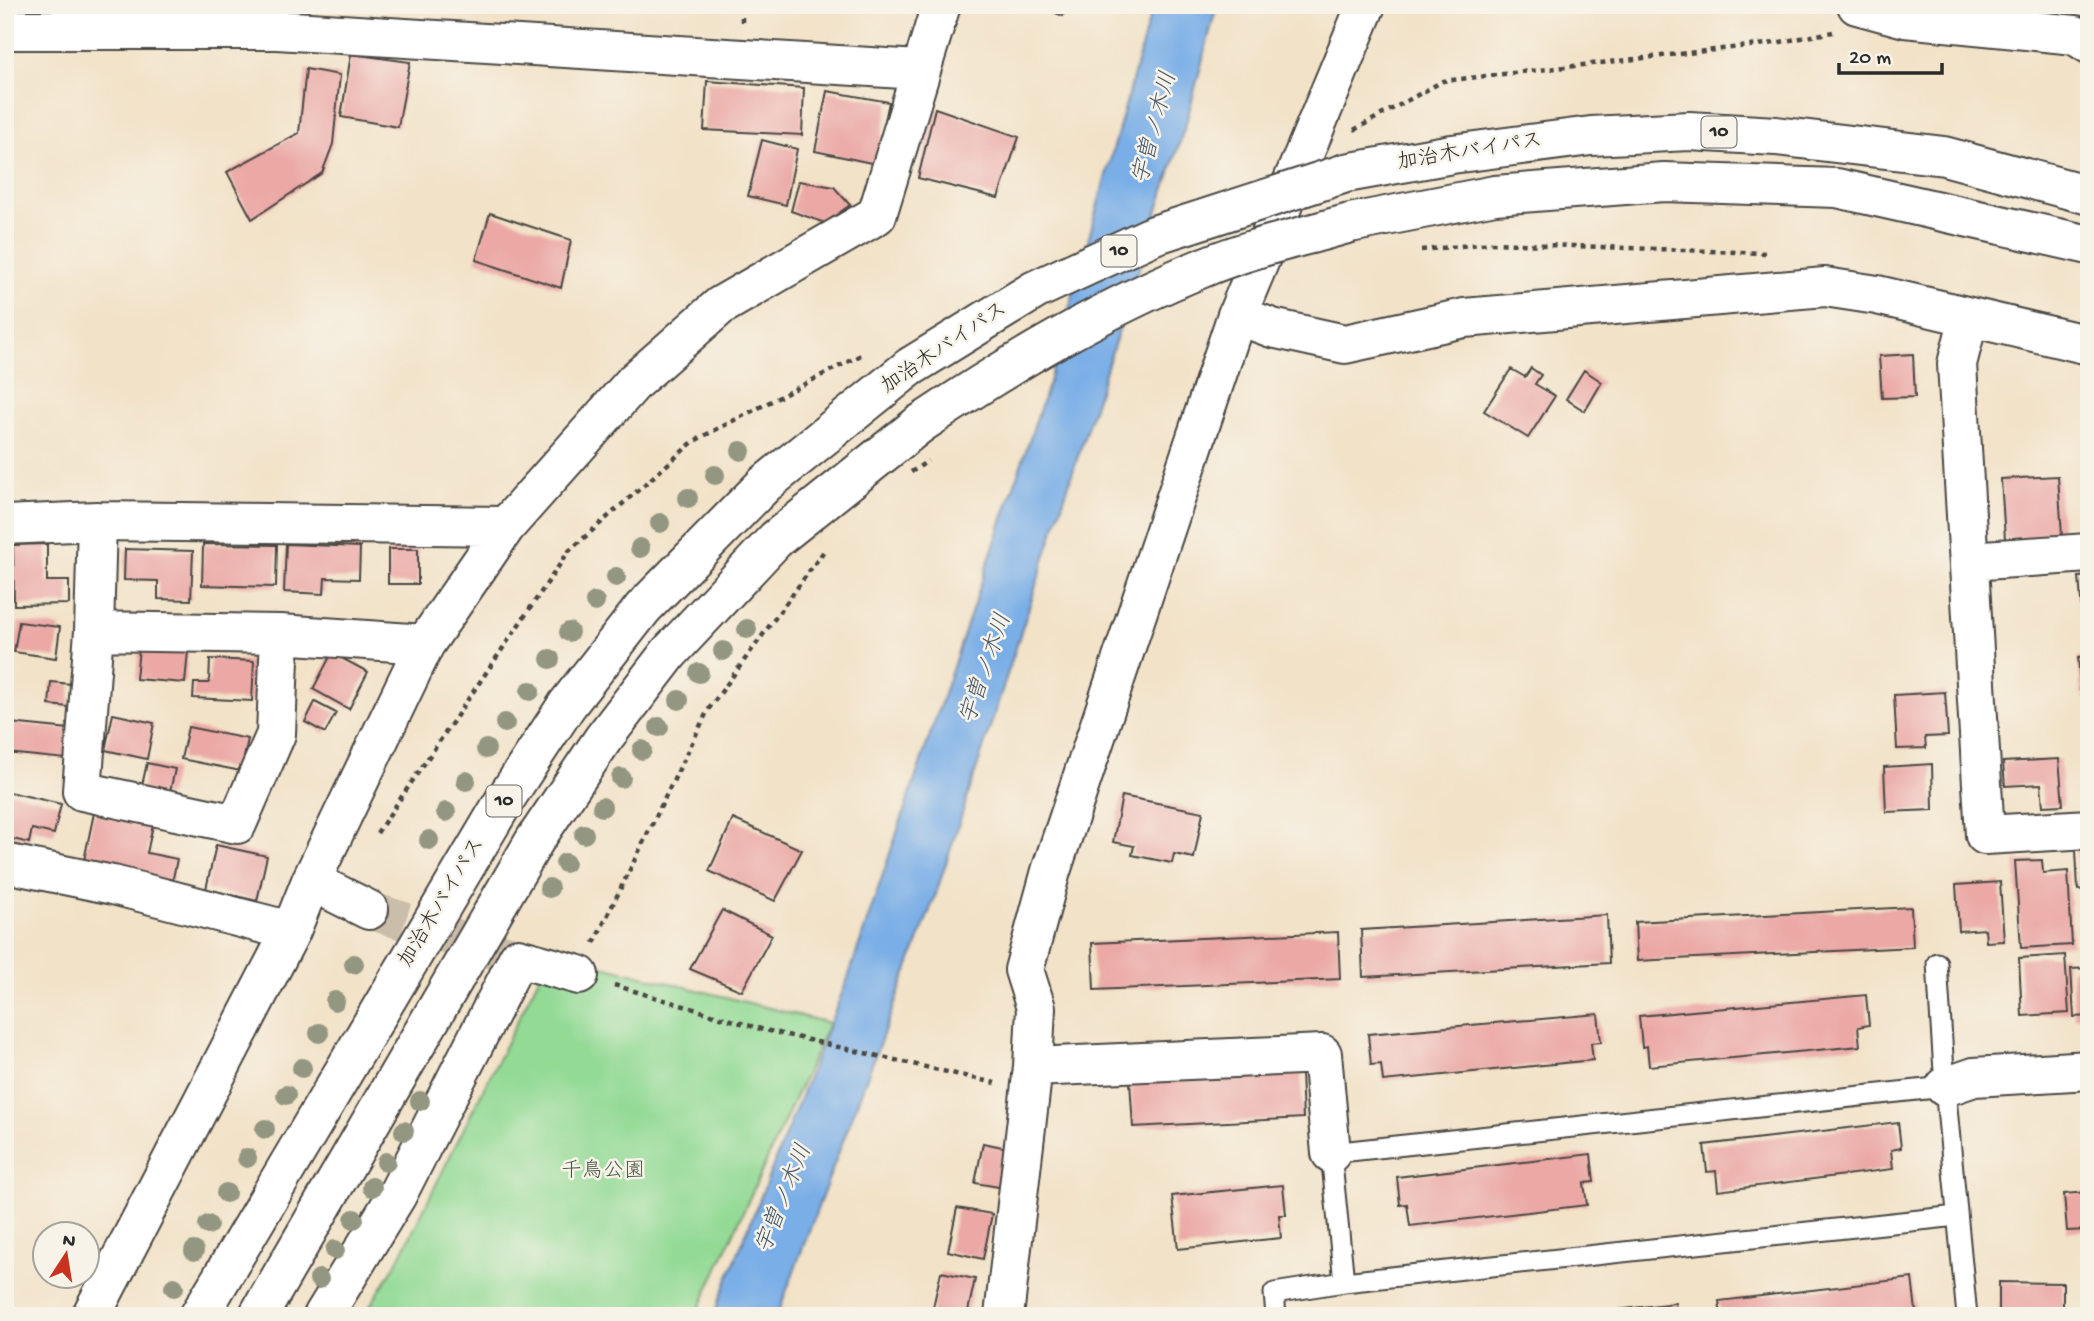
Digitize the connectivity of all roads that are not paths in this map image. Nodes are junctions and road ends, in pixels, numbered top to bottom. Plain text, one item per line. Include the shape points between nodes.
1 (941, 5) edge
2 (1366, 5) edge
3 (1848, 18) edge
4 (5, 30) edge
5 (2089, 44) edge
6 (919, 70) junction
7 (2089, 195) edge
8 (2089, 245) edge
9 (1237, 315) junction
10 (1969, 317) junction
11 (2089, 345) edge
12 (97, 521) junction
13 (5, 525) edge
14 (506, 526) junction
15 (2089, 553) edge
16 (1969, 561) junction
17 (94, 631) junction
18 (280, 634) junction
19 (425, 644) junction
20 (2089, 830) edge
21 (5, 863) edge
22 (311, 881) junction
23 (369, 910) tunnel mouth
24 (291, 931) junction
25 (1937, 963) dead end
26 (579, 975) road end
27 (1033, 1067) junction
28 (2089, 1070) edge
29 (1945, 1087) junction
30 (1331, 1153) junction
31 (1957, 1216) junction
32 (1344, 1282) junction
33 (91, 1316) edge
34 (199, 1316) edge
35 (258, 1316) edge
36 (323, 1316) edge
37 (1004, 1316) edge
38 (1276, 1316) edge
39 (1967, 1316) edge

1 - 6 main road
2 - 9 main road
3 - 5 main road via 1905,18 2075,35
4 - 6 main road via 277,30
6 - 14 main road via 877,215 720,306 635,381
7 - 34 main road, 加治木バイパス / 10, bridge via 1944,156 1776,136 1689,131 1566,139 1346,173 1154,235 1035,290 910,368 765,484 643,608 567,705 497,813
8 - 35 main road, 10, bridge via 1837,188 1664,182 1495,195 1350,223 1210,264 1118,304 1005,367 926,441 776,539 669,653 603,739 535,840
9 - 10 main road via 1345,344 1464,318 1825,287
9 - 27 main road via 1051,871 1024,970 1036,1008
10 - 11 main road
10 - 16 main road via 1956,364
12 - 13 main road
12 - 14 main road
12 - 17 main road
14 - 19 main road
15 - 16 main road
16 - 20 main road via 1985,835
17 - 18 main road
17 - 18 main road via 82,791 237,824 276,734
18 - 19 main road
19 - 22 main road
21 - 24 main road via 113,885
22 - 23 main road
22 - 24 main road
24 - 33 main road
25 - 29 lane
26 - 36 main road via 519,958 397,1195
27 - 30 main road via 1322,1054
27 - 37 main road
28 - 29 main road via 1974,1077
29 - 30 lane
29 - 31 lane
30 - 32 lane
31 - 32 lane
31 - 39 lane
32 - 38 lane via 1274,1293

